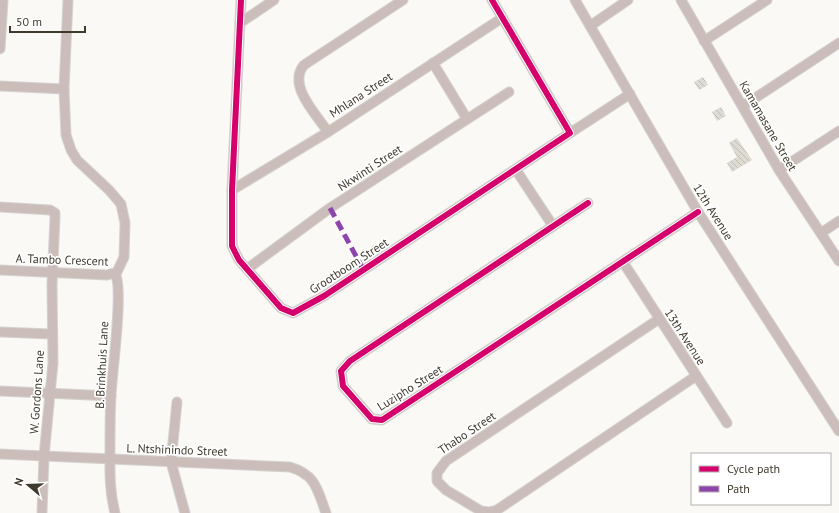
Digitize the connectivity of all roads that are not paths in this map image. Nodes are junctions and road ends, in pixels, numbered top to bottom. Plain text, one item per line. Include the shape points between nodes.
1 (3, 0) edge
2 (68, 0) edge
3 (240, 0) edge
4 (274, 0) edge
5 (492, 0) edge
6 (575, 0) edge
7 (628, 0) edge
8 (681, 0) edge
9 (767, 0) edge
10 (401, 1) edge
11 (502, 18) junction
12 (1, 23) edge
13 (240, 23) junction
14 (590, 26) junction
15 (704, 41) junction
16 (839, 43) edge
17 (0, 49) edge
18 (433, 63) junction
19 (0, 86) edge
20 (64, 89) junction
21 (509, 92) dead end
22 (630, 94) junction
23 (743, 106) junction
24 (466, 119) junction
25 (839, 131) edge
26 (328, 132) junction
27 (570, 133) junction
28 (516, 170) junction
29 (779, 170) junction
30 (232, 190) junction
31 (588, 203) dead end
32 (0, 206) edge
33 (698, 212) junction
34 (839, 221) edge
35 (553, 226) junction
36 (821, 233) junction
37 (839, 261) edge
38 (623, 262) junction
39 (247, 269) junction
40 (0, 270) edge
41 (53, 272) junction
42 (115, 274) junction
43 (659, 319) junction
44 (0, 332) edge
45 (51, 334) junction
46 (696, 376) junction
47 (0, 391) edge
48 (50, 394) junction
49 (111, 396) junction
50 (177, 402) dead end
51 (727, 423) dead end
52 (839, 431) edge
53 (0, 454) edge
54 (44, 456) junction
55 (110, 459) junction
56 (171, 462) junction
57 (42, 513) edge
58 (115, 513) edge
59 (185, 513) edge
60 (326, 513) edge

1 - 12 street
2 - 20 street, A. Tambo Crescent
3 - 13 street, Grootboom Street
4 - 13 street
5 - 11 street
6 - 14 street, 12th Avenue
7 - 14 street
8 - 15 street, Kamamasane Street
9 - 15 street
10 - 26 street via 300,70 298,85
11 - 18 street, Mhlana Street
11 - 27 street
12 - 17 street
13 - 30 street, Grootboom Street
14 - 22 street, 12th Avenue
15 - 23 street, Kamamasane Street
16 - 23 street
18 - 24 street
18 - 26 street, Mhlana Street
19 - 20 street
20 - 42 street, A. Tambo Crescent via 65,131 71,150 77,160 119,200 125,217 123,262
21 - 24 street, Nkwinti Street
22 - 27 street, Grootboom Street
22 - 33 street, 12th Avenue
23 - 29 street, Kamamasane Street
24 - 39 street, Nkwinti Street via 330,208
25 - 29 street
26 - 30 street, Mhlana Street
27 - 28 street, Grootboom Street
28 - 35 street
28 - 39 street, Grootboom Street via 298,312 289,313 281,308
29 - 36 street, Kamamasane Street
30 - 39 street, Grootboom Street via 232,246
31 - 35 street, Luzipho Street
32 - 41 street, W. Gordons Lane via 50,210 55,213
33 - 38 street, Luzipho Street
33 - 52 street, 12th Avenue
34 - 36 street
35 - 38 street, Luzipho Street via 343,367 340,378 343,386 369,416 374,420 382,420
36 - 37 street, Kamamasane Street
38 - 43 street, 13th Avenue
40 - 41 street, A. Tambo Crescent
41 - 42 street, A. Tambo Crescent
41 - 45 street, W. Gordons Lane
42 - 49 street, B. Brinkhuis Lane via 118,286
43 - 46 street, 13th Avenue
43 - 46 street, Thabo Street via 446,461 437,473 439,484 482,511 497,510
44 - 45 street
45 - 48 street, W. Gordons Lane via 53,363
46 - 51 street, 13th Avenue
47 - 48 street
48 - 49 street
48 - 54 street, W. Gordons Lane
49 - 55 street, B. Brinkhuis Lane
50 - 56 street
53 - 54 street, L. Ntshinindo Street
54 - 55 street, L. Ntshinindo Street
54 - 57 street, W. Gordons Lane
55 - 56 street, L. Ntshinindo Street
55 - 58 street, B. Brinkhuis Lane via 109,482
56 - 59 street
56 - 60 street, L. Ntshinindo Street via 290,466 303,471 314,482

